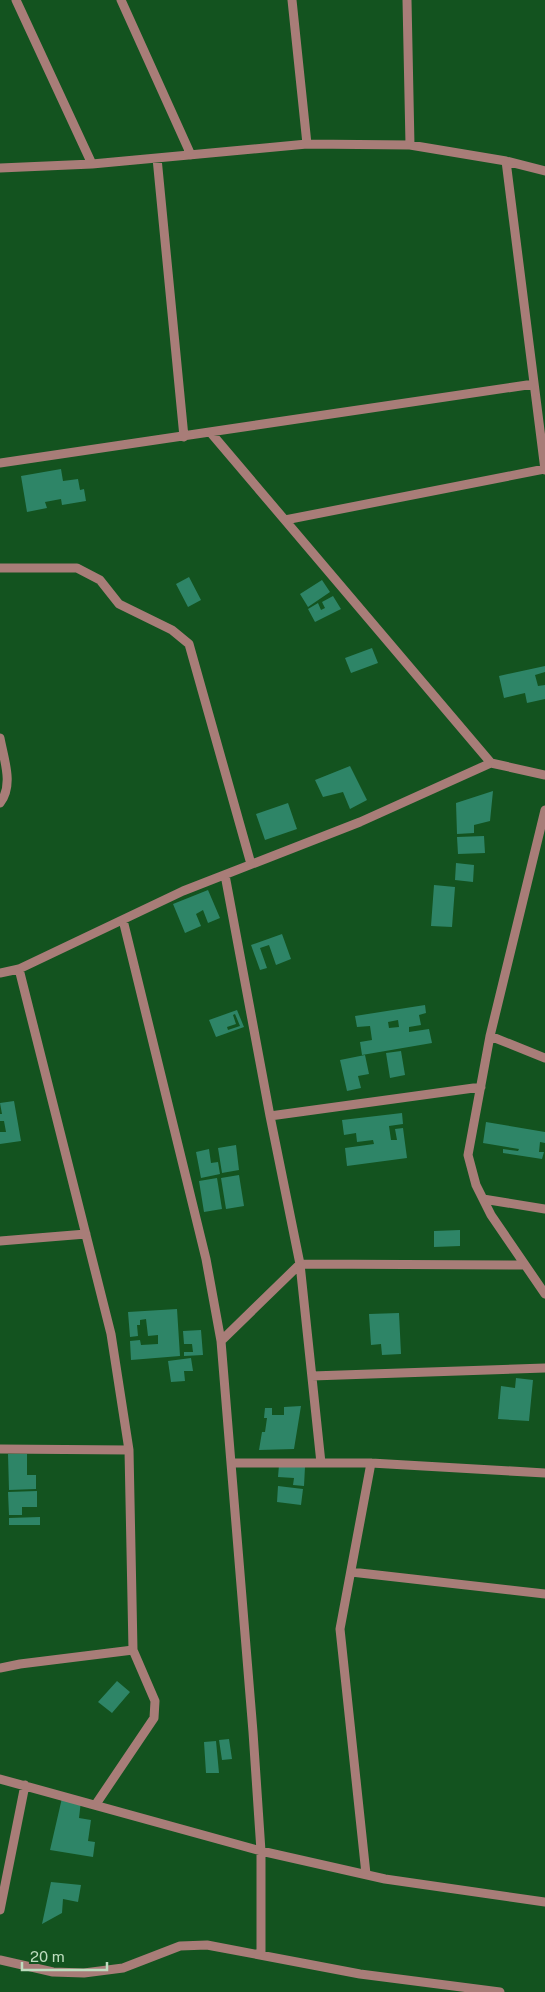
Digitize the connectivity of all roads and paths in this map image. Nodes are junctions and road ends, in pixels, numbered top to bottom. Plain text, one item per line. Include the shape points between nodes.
1 (16, 0) edge
2 (121, 0) edge
3 (292, 0) edge
4 (407, 0) edge
5 (308, 144) junction
6 (410, 145) junction
7 (191, 155) junction
8 (157, 158) junction
9 (506, 161) junction
10 (92, 164) junction
11 (0, 168) edge
12 (545, 171) edge
13 (534, 384) junction
14 (211, 433) junction
15 (184, 437) junction
16 (0, 463) edge
17 (545, 469) edge
18 (285, 520) junction
19 (0, 568) edge
20 (0, 738) edge
21 (491, 763) junction
22 (545, 775) edge
23 (0, 803) edge
24 (545, 810) edge
25 (252, 864) junction
26 (225, 875) junction
27 (124, 920) junction
28 (19, 969) junction
29 (0, 974) edge
30 (490, 1036) junction
31 (545, 1058) edge
32 (481, 1087) junction
33 (270, 1116) junction
34 (483, 1199) junction
35 (545, 1209) edge
36 (86, 1234) junction
37 (0, 1240) edge
38 (300, 1264) junction
39 (525, 1265) junction
40 (545, 1294) edge
41 (221, 1341) junction
42 (545, 1368) edge
43 (312, 1376) junction
44 (0, 1449) edge
45 (129, 1450) junction
46 (371, 1462) junction
47 (231, 1463) junction
48 (321, 1463) junction
49 (545, 1473) edge
50 (351, 1572) junction
51 (545, 1594) edge
52 (133, 1650) junction
53 (0, 1668) edge
54 (0, 1779) edge
55 (25, 1785) junction
56 (96, 1804) junction
57 (261, 1851) junction
58 (366, 1874) junction
59 (545, 1902) edge
60 (0, 1910) edge
61 (261, 1955) junction
62 (0, 1960) edge
63 (500, 1992) edge

1 - 10 street
2 - 7 street
3 - 5 street
4 - 6 street
5 - 6 street
5 - 7 street
6 - 9 street
7 - 8 street
8 - 10 street
8 - 15 street
9 - 12 street
9 - 13 street
10 - 11 street
13 - 14 street
13 - 17 street
14 - 15 street
14 - 18 street
15 - 16 street
17 - 18 street
18 - 21 street
19 - 25 street via 77,568 100,580 119,604 172,630 189,644
20 - 23 street via 8,785
21 - 22 street
21 - 25 street via 360,822
24 - 30 street
25 - 26 street
26 - 27 street via 182,891
26 - 33 street
27 - 28 street
27 - 41 street via 206,1259
28 - 29 street
28 - 36 street
30 - 31 street
30 - 32 street
32 - 33 street
32 - 34 street via 468,1155
33 - 38 street
34 - 35 street
34 - 39 street
36 - 37 street
36 - 45 street via 111,1334
38 - 39 street
38 - 41 street
38 - 43 street
39 - 40 street
41 - 47 street
42 - 43 street
43 - 48 street
44 - 45 street
45 - 52 street
46 - 48 street
46 - 49 street
46 - 50 street
47 - 48 street
47 - 57 street
50 - 51 street
50 - 58 street via 340,1629
52 - 53 street
52 - 56 street via 155,1701 154,1718
54 - 55 street
55 - 56 street
55 - 60 street
56 - 57 street
57 - 58 street
57 - 61 street
58 - 59 street
61 - 62 street via 207,1945 180,1946 123,1968 84,1973 53,1972
61 - 63 street via 360,1974

